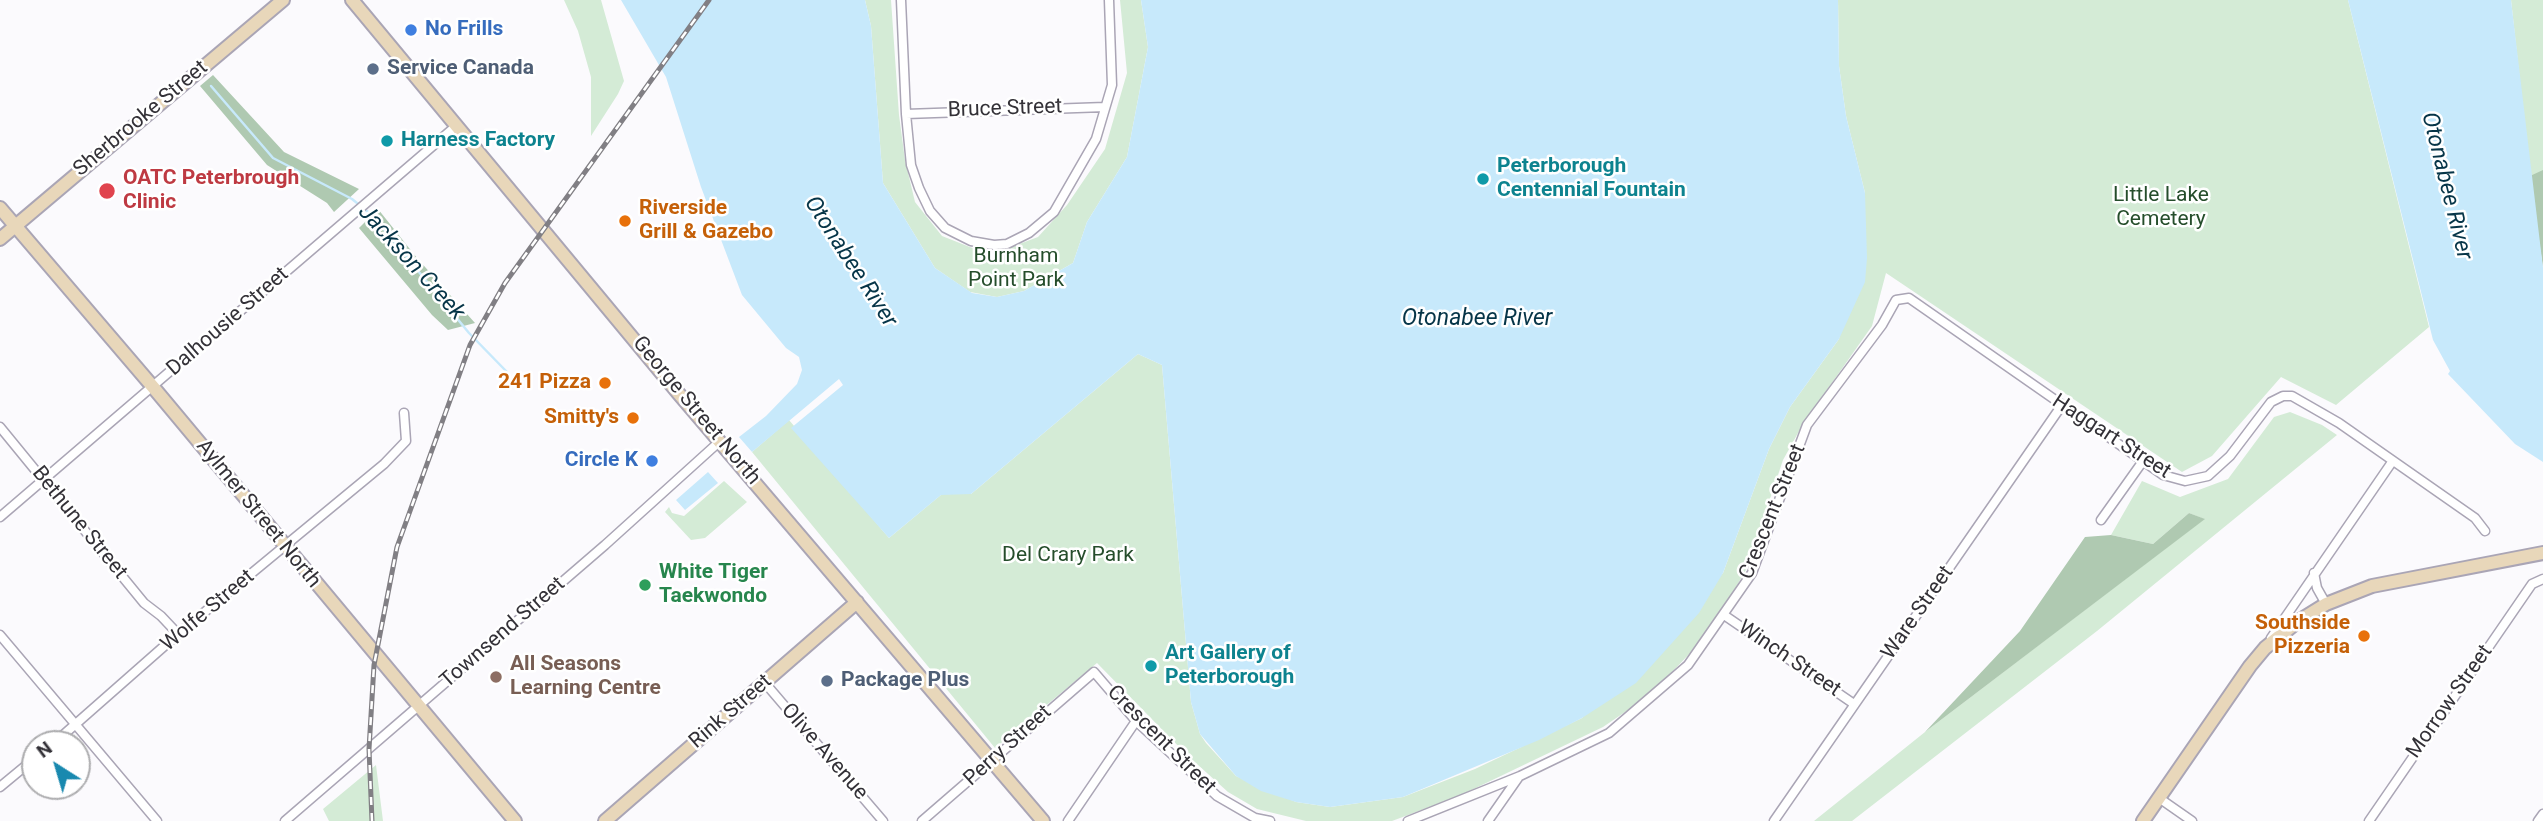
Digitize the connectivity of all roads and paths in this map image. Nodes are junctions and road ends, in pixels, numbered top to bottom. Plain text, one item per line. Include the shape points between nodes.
1 (283, 0) edge
2 (352, 0) edge
3 (901, 0) edge
4 (1109, 0) edge
5 (1105, 107) junction
6 (906, 114) junction
7 (456, 126) junction
8 (0, 208) edge
9 (15, 226) junction
10 (0, 239) edge
11 (1896, 300) joint
12 (153, 387) junction
13 (2062, 405) junction
14 (404, 413) dead end
15 (0, 427) edge
16 (719, 442) junction
17 (2143, 461) junction
18 (2392, 461) junction
19 (44, 481) junction
20 (0, 517) edge
21 (2101, 520) dead end
22 (2485, 531) dead end
23 (283, 546) junction
24 (2543, 553) edge
25 (2314, 573) junction
26 (2543, 579) edge
27 (857, 602) junction
28 (2326, 604) junction
29 (1724, 615) junction
30 (178, 634) junction
31 (0, 635) edge
32 (2265, 648) junction
33 (1094, 672) joint
34 (765, 683) junction
35 (1854, 704) junction
36 (418, 707) junction
37 (1136, 720) junction
38 (76, 725) junction
39 (70, 730) edge
40 (991, 760) junction
41 (21, 770) edge
42 (1520, 776) junction
43 (0, 787) edge
44 (2159, 798) junction
45 (2543, 814) edge
46 (157, 821) edge
47 (285, 821) edge
48 (515, 821) edge
49 (605, 821) edge
50 (883, 821) edge
51 (922, 821) edge
52 (1042, 821) edge
53 (1068, 821) edge
54 (1270, 821) edge
55 (1408, 821) edge
56 (1488, 821) edge
57 (1774, 821) edge
58 (2143, 821) edge
59 (2192, 821) edge
60 (2369, 821) edge
61 (2538, 821) edge

1 - 9 main road, Sherbrooke Street
2 - 7 main road, George Street North
3 - 6 street
4 - 5 street via 1112,85
5 - 6 street, Bruce Street
5 - 6 street via 1096,139 1054,212 1029,233 994,245 954,235 930,211 911,165
7 - 12 street, Dalhousie Street
7 - 16 main road, George Street North
8 - 9 main road, Aylmer Street North
9 - 10 main road, Sherbrooke Street
9 - 12 main road, Aylmer Street North
11 - 13 street, Haggart Street via 1909,298
11 - 29 street, Crescent Street via 1807,425 1752,572
12 - 19 street, Dalhousie Street
12 - 23 main road, Aylmer Street North
13 - 17 street, Haggart Street
13 - 35 street, Ware Street
14 - 23 street, Wolfe Street via 406,441
15 - 19 street, Bethune Street
16 - 27 main road, George Street North
16 - 36 street, Townsend Street
17 - 18 street, Haggart Street via 2174,479 2208,476 2230,456 2271,402 2283,396 2305,401
17 - 21 street
18 - 22 street, Haggart Street via 2475,518
18 - 25 street
19 - 20 street, Dalhousie Street
19 - 30 street, Bethune Street via 144,603
23 - 30 street, Wolfe Street
23 - 36 main road, Aylmer Street North
24 - 28 main road via 2372,586
25 - 28 street
25 - 32 street
26 - 60 street, Morrow Street via 2532,584
27 - 34 main road, Rink Street
27 - 40 main road, George Street North
28 - 32 main road
29 - 35 street, Winch Street
29 - 42 street, Crescent Street via 1688,665 1609,733
30 - 38 street, Wolfe Street
31 - 38 street
32 - 44 main road
33 - 37 street, Crescent Street
33 - 40 street, Perry Street
34 - 49 main road, Rink Street
34 - 50 street, Olive Avenue
35 - 57 street, Ware Street
36 - 47 street, Townsend Street
36 - 48 main road, Aylmer Street North
37 - 53 street
37 - 54 street, Crescent Street via 1217,796 1255,818
38 - 39 street, Wolfe Street
38 - 46 street
40 - 51 street, Perry Street
40 - 52 main road, George Street North
41 - 43 street
42 - 55 street, Crescent Street
42 - 56 street
44 - 58 main road
44 - 59 street
45 - 61 street

